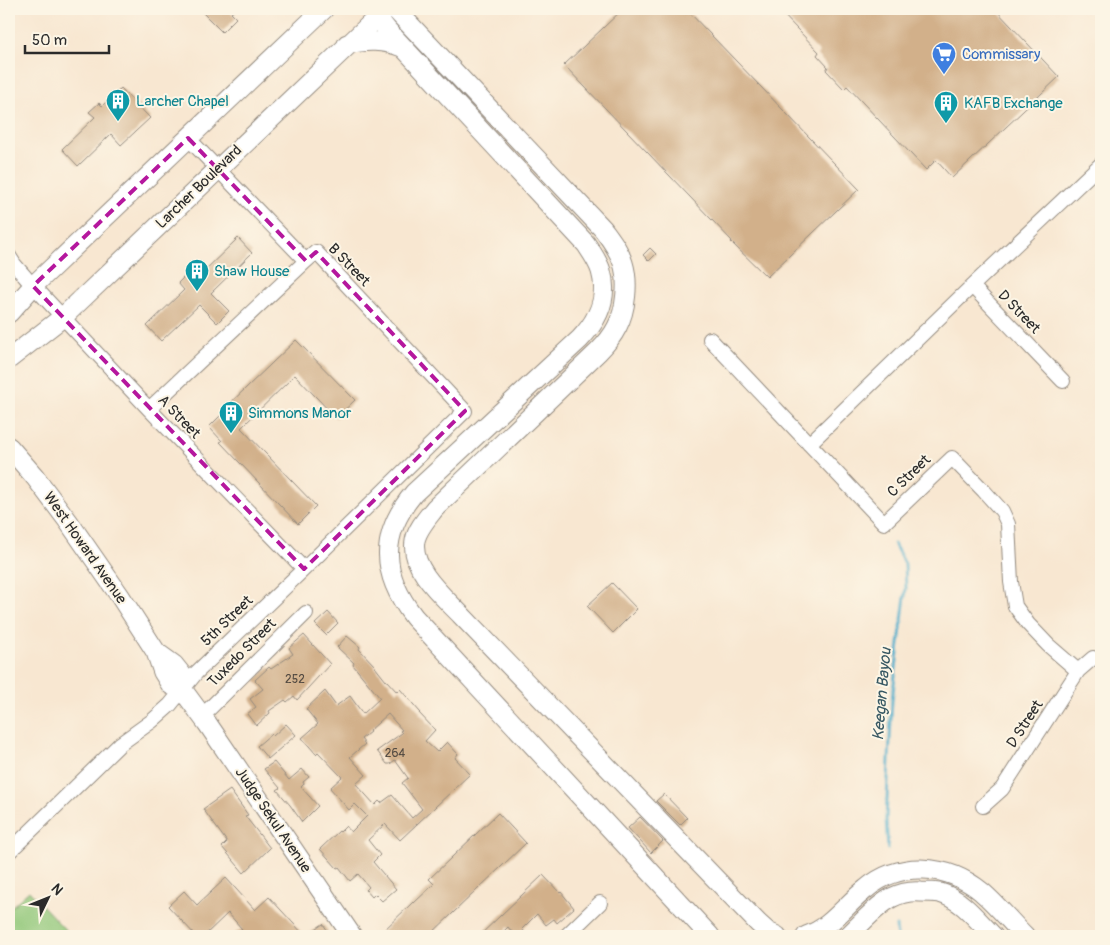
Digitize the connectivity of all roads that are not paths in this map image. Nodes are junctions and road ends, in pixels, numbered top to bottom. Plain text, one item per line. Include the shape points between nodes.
1 (324, 9) edge
2 (395, 9) edge
3 (415, 9) edge
4 (379, 11) edge
5 (417, 32) junction
6 (347, 44) junction
7 (402, 47) junction
8 (188, 138) junction
9 (1101, 164) edge
10 (218, 169) junction
11 (9, 256) edge
12 (306, 261) junction
13 (33, 286) junction
14 (972, 286) junction
15 (9, 312) edge
16 (62, 317) junction
17 (710, 339) dead end
18 (9, 359) edge
19 (1063, 381) dead end
20 (148, 409) junction
21 (465, 411) joint
22 (809, 444) junction
23 (9, 447) edge
24 (304, 569) junction
25 (306, 613) dead end
26 (1093, 658) dead end
27 (1078, 672) junction
28 (182, 689) junction
29 (198, 711) junction
30 (983, 806) dead end
31 (9, 852) edge
32 (600, 904) dead end
33 (352, 936) edge
34 (566, 936) edge
35 (710, 936) edge
36 (777, 936) edge
37 (806, 936) edge
38 (848, 936) edge
39 (994, 936) edge
40 (1025, 936) edge

1 - 8 main road
2 - 5 main road
3 - 5 main road
4 - 6 main road, Larcher Boulevard
4 - 7 main road via 388,31
5 - 36 main road via 603,229 623,262 626,279 623,310 608,342 426,519 415,541 420,566 427,579 461,615 758,923
6 - 7 main road via 376,41
6 - 10 main road, Larcher Boulevard
7 - 35 main road via 586,244 601,271 603,294 597,316 589,329 405,505 389,540 390,571 395,588 414,616
8 - 10 street, B Street
8 - 13 main road
9 - 14 street
10 - 12 street, B Street
10 - 16 main road, Larcher Boulevard
11 - 13 street, A Street
12 - 20 street
12 - 21 street, B Street via 316,252
13 - 15 main road
13 - 16 street, A Street
14 - 19 street, D Street
14 - 22 street
16 - 18 main road, Larcher Boulevard
16 - 20 street, A Street
17 - 22 street, C Street
20 - 24 street, A Street
21 - 24 street, 5th Street
22 - 27 street, C Street via 884,523 952,458 1002,511 1008,524 1015,606 1028,624
23 - 28 main road, West Howard Avenue via 68,521 120,596 156,652 162,672 171,685
24 - 28 street, 5th Street
25 - 29 street, Tuxedo Street
26 - 27 street, D Street
27 - 30 street, D Street via 1002,789
28 - 29 main road, West Howard Avenue
28 - 31 street, 5th Street via 170,705 120,744
29 - 33 main road, Judge Sekul Avenue
32 - 34 street
37 - 40 main road via 820,930 876,881 909,869 937,870 970,883
38 - 39 main road via 890,898 915,892 940,893 949,897

